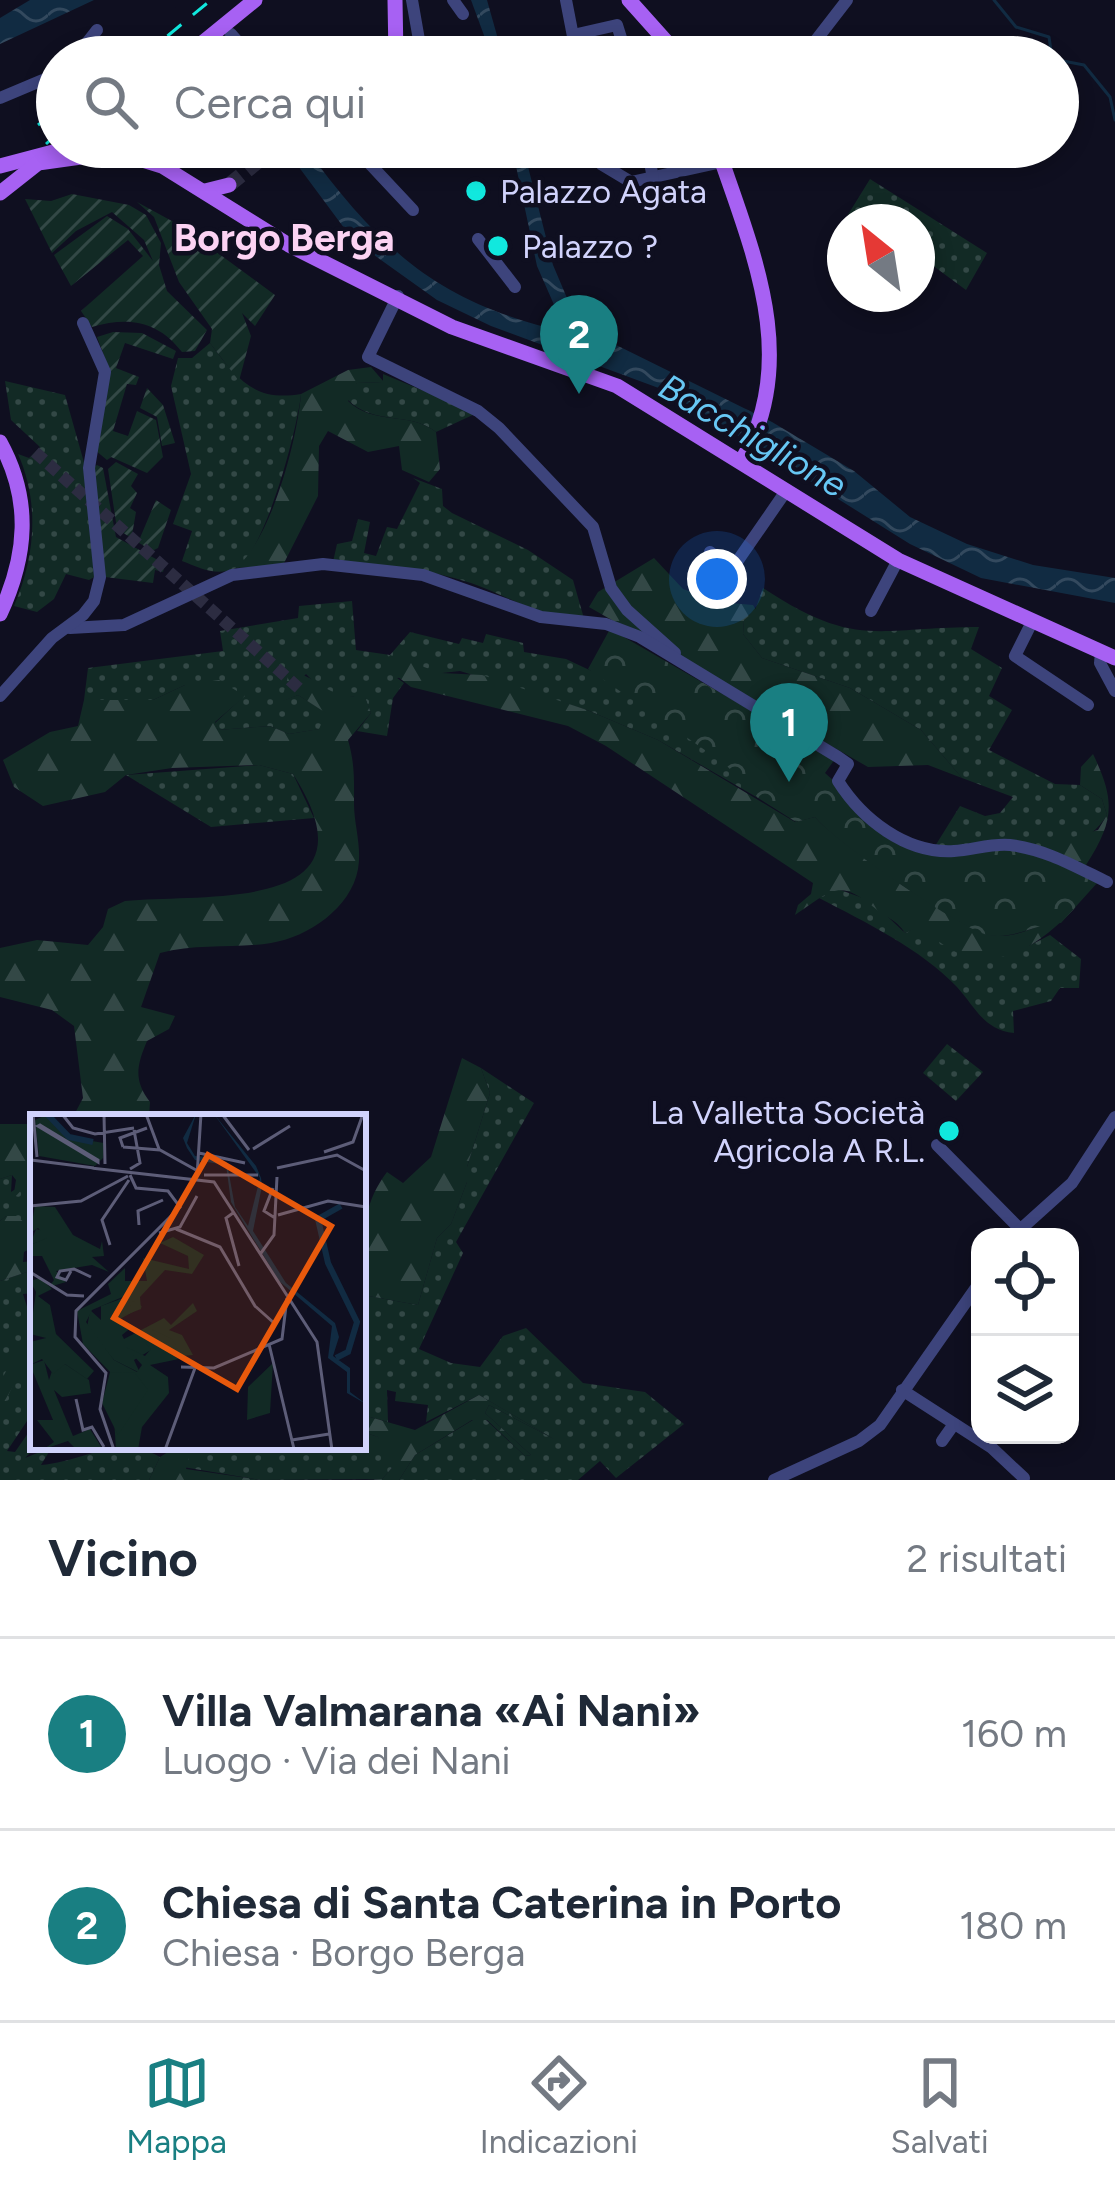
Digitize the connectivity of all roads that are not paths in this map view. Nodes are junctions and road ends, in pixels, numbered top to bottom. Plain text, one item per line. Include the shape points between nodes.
1 (255, 0) edge
2 (395, 0) edge
3 (412, 0) edge
4 (453, 0) edge
5 (566, 0) edge
6 (629, 0) edge
7 (848, 0) edge
8 (463, 14) dead end
9 (97, 30) dead end
10 (573, 35) joint
11 (92, 36) edge
12 (233, 36) edge
13 (396, 36) edge
14 (418, 36) edge
15 (620, 36) edge
16 (665, 36) edge
17 (818, 36) edge
18 (36, 83) edge
19 (0, 98) edge
20 (8, 158) edge
21 (165, 168) edge
22 (379, 168) edge
23 (607, 168) edge
24 (651, 168) edge
25 (682, 168) edge
26 (723, 168) edge
27 (653, 178) junction
28 (3, 190) edge
29 (205, 191) junction
30 (413, 210) dead end
31 (236, 211) junction
32 (478, 238) dead end
33 (515, 287) dead end
34 (398, 296) junction
35 (83, 323) dead end
36 (0, 442) edge
37 (742, 462) junction
38 (786, 491) junction
39 (710, 552) dead end
40 (898, 560) junction
41 (871, 611) dead end
42 (0, 614) edge
43 (1033, 620) junction
44 (70, 628) junction
45 (1108, 655) edge
46 (692, 670) junction
47 (1115, 691) edge
48 (0, 696) edge
49 (1088, 705) dead end
50 (1111, 883) edge
51 (1115, 1118) edge
52 (937, 1145) dead end
53 (1011, 1228) edge
54 (1020, 1228) edge
55 (971, 1294) edge
56 (902, 1390) junction
57 (954, 1424) junction
58 (942, 1441) dead end
59 (803, 1474) edge
60 (1024, 1478) edge
61 (774, 1480) edge

1 - 12 main road
2 - 13 main road
3 - 14 street
4 - 8 street
5 - 10 street
6 - 16 main road
7 - 17 street
9 - 11 street
10 - 15 street via 617,25
18 - 19 street
20 - 28 main road
21 - 29 main road
22 - 30 street
23 - 27 street via 624,180
24 - 27 street
25 - 27 street
26 - 37 main road via 764,286 771,349
29 - 31 main road
29 - 31 main road via 228,186
31 - 34 main road
32 - 33 street
34 - 37 main road via 452,327 617,386
34 - 46 street via 368,357 499,428 593,526 601,566 627,610
35 - 44 street via 105,372 88,468 100,577 94,601
36 - 42 main road via 12,463 24,534
37 - 38 main road
38 - 39 street via 732,569
38 - 40 main road
40 - 41 street
40 - 43 main road
43 - 45 main road
43 - 49 street via 1015,656
44 - 46 street via 124,625 232,575 344,565 423,575 541,617 607,625
44 - 48 street
45 - 47 street via 1100,663
46 - 50 street via 848,764 838,781 847,795 913,846 1009,845
51 - 54 street via 1072,1184
52 - 53 street
55 - 56 street
56 - 57 street
56 - 59 street via 870,1433
57 - 58 street
57 - 60 street
59 - 61 street

